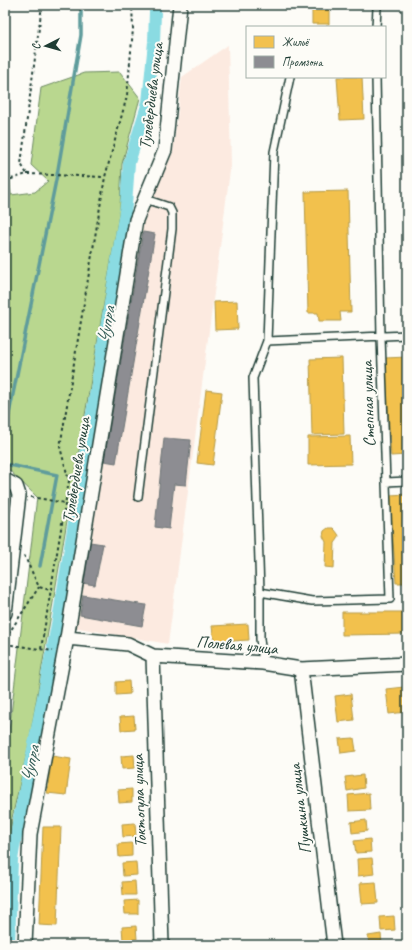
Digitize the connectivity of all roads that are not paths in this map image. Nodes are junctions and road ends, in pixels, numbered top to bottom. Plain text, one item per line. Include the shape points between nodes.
1 (180, 5) edge
2 (376, 5) edge
3 (376, 26) edge
4 (290, 78) edge
5 (376, 78) edge
6 (145, 199) junction
7 (407, 335) edge
8 (380, 337) junction
9 (267, 341) junction
10 (5, 480) edge
11 (407, 481) edge
12 (386, 482) junction
13 (138, 497) dead end
14 (260, 592) junction
15 (5, 605) edge
16 (67, 638) junction
17 (153, 656) junction
18 (263, 663) junction
19 (407, 664) edge
20 (301, 669) junction
21 (25, 945) edge
22 (162, 945) edge
23 (334, 945) edge

1 - 6 street, Тулебердиева улица via 165,150
2 - 3 lane
4 - 9 lane via 274,152
5 - 8 lane, Степная улица
6 - 13 lane via 169,207 172,213 172,229
6 - 16 street, Тулебердиева улица via 136,220
7 - 8 lane
8 - 9 lane
8 - 12 lane, Степная улица
9 - 14 lane via 253,378
10 - 15 street via 16,486 19,495
11 - 12 lane
12 - 14 lane, Степная улица via 390,599 312,601
14 - 18 lane
16 - 17 street, Полевая улица via 128,644
16 - 21 street, Тулебердиева улица via 30,834
17 - 18 street, Полевая улица
17 - 22 street, Токтогула улица
18 - 20 street, Полевая улица
19 - 20 street, Полевая улица
20 - 23 street, Пушкина улица

